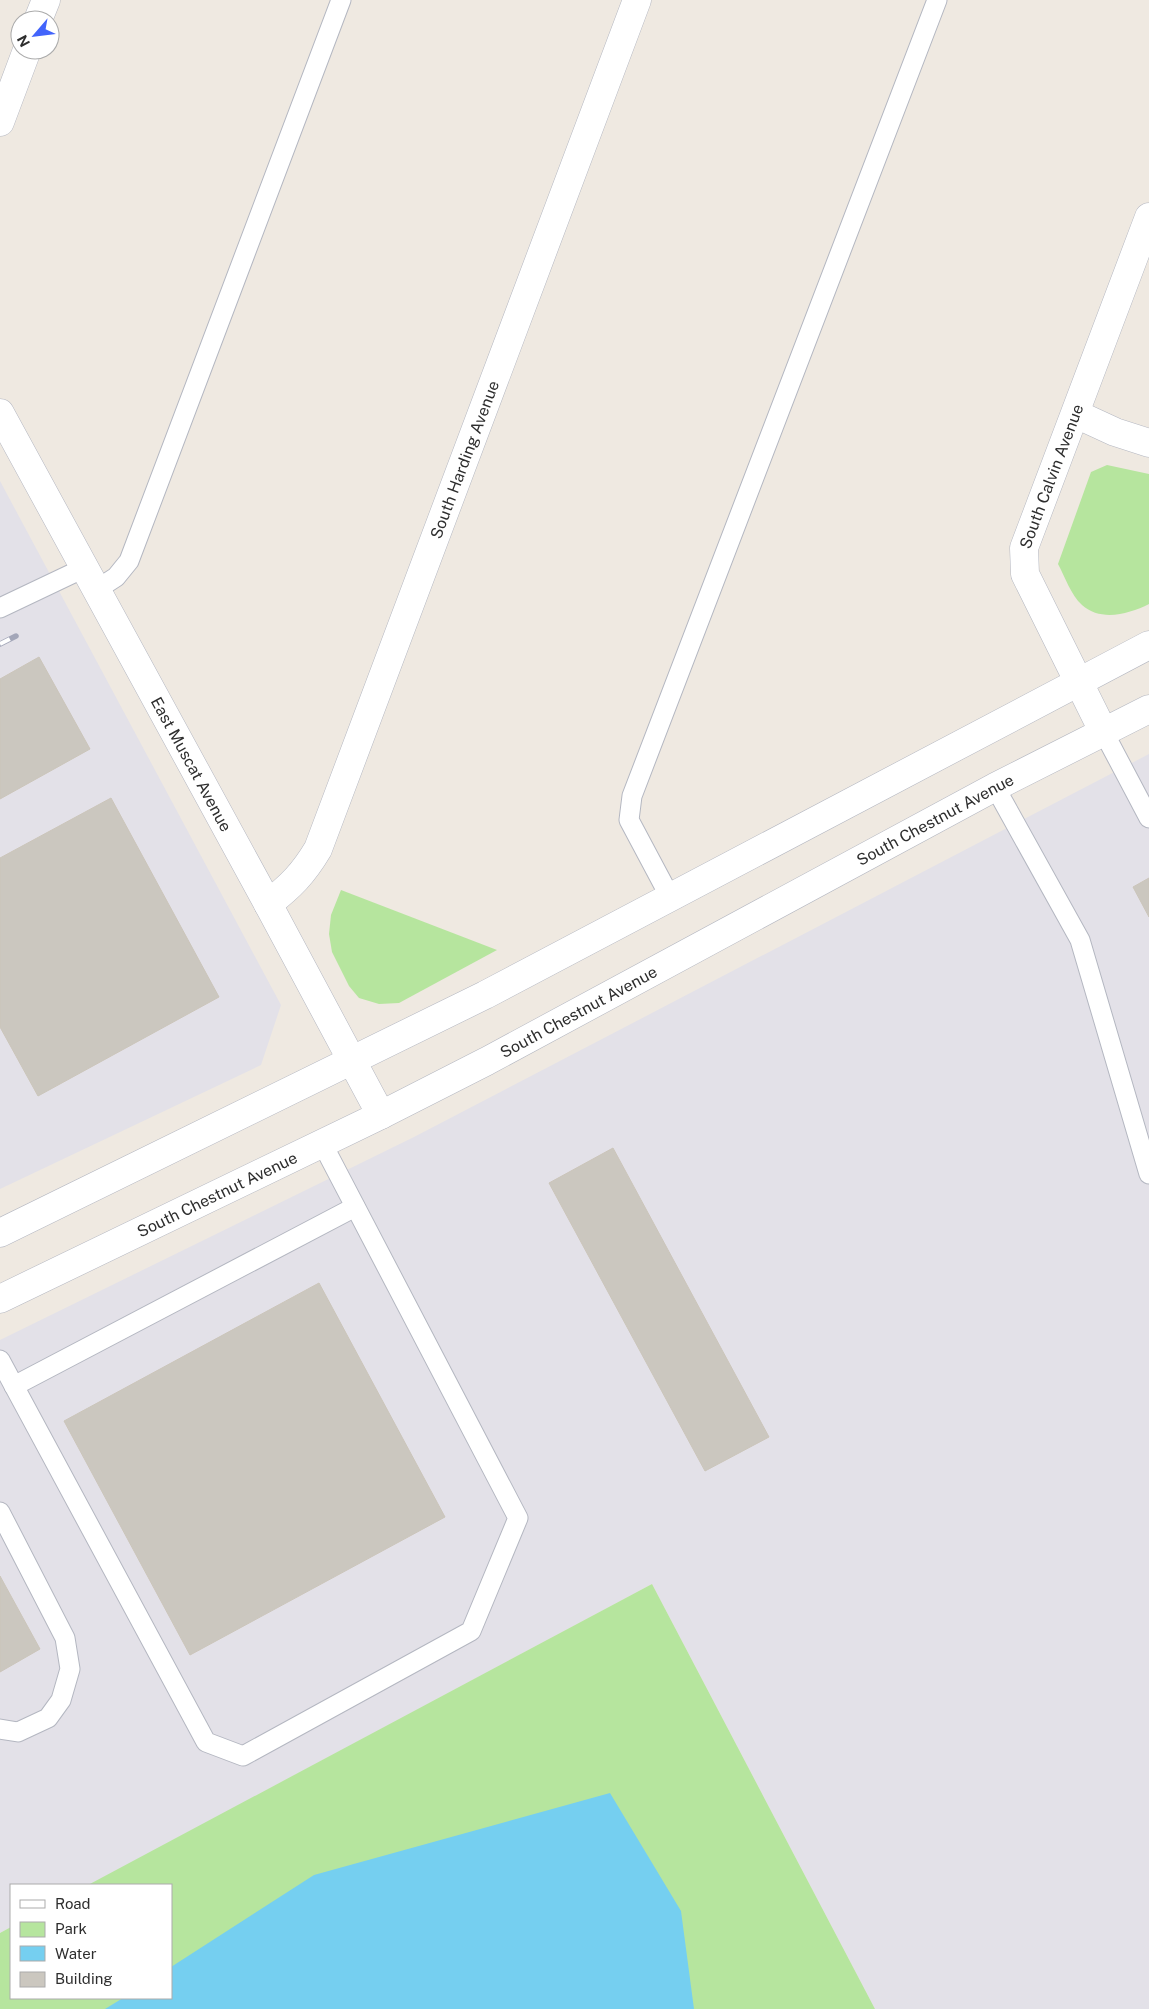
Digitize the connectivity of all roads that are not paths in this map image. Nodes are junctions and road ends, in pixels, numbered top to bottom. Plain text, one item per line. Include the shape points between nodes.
1 (341, 0) edge
2 (637, 0) edge
3 (937, 0) edge
4 (23, 60) edge
5 (0, 122) edge
6 (1149, 217) edge
7 (0, 413) edge
8 (1076, 414) junction
9 (1149, 443) edge
10 (90, 579) junction
11 (0, 608) edge
12 (1149, 645) edge
13 (1079, 682) junction
14 (1149, 709) edge
15 (1103, 731) junction
16 (995, 787) junction
17 (1149, 818) edge
18 (670, 897) junction
19 (268, 904) junction
20 (352, 1062) junction
21 (380, 1115) junction
22 (322, 1143) junction
23 (1149, 1174) edge
24 (355, 1206) junction
25 (0, 1233) edge
26 (0, 1298) edge
27 (0, 1360) edge
28 (14, 1386) junction
29 (0, 1512) edge
30 (0, 1729) edge

1 - 10 lane via 129,561 116,577
2 - 19 main road, South Harding Avenue via 318,849 304,872
3 - 18 lane via 632,796 629,820
4 - 5 main road
6 - 8 main road, South Calvin Avenue
7 - 10 main road, East Muscat Avenue
8 - 9 main road
8 - 13 main road, South Calvin Avenue via 1024,548 1026,574
10 - 11 lane
10 - 19 main road, East Muscat Avenue
12 - 13 main road
13 - 15 main road, South Calvin Avenue
13 - 18 main road
14 - 15 main road, South Chestnut Avenue
15 - 16 main road, South Chestnut Avenue
15 - 17 lane
16 - 21 main road, South Chestnut Avenue via 487,1061
16 - 23 lane via 1080,940
18 - 20 main road
19 - 20 main road, East Muscat Avenue
20 - 21 main road, East Muscat Avenue
20 - 25 main road
21 - 22 main road, South Chestnut Avenue
22 - 24 lane
22 - 26 main road, South Chestnut Avenue
24 - 28 lane
24 - 28 lane via 518,1518 471,1631 243,1756 206,1742
27 - 28 lane
29 - 30 lane via 65,1638 70,1669 61,1700 48,1718 18,1732

